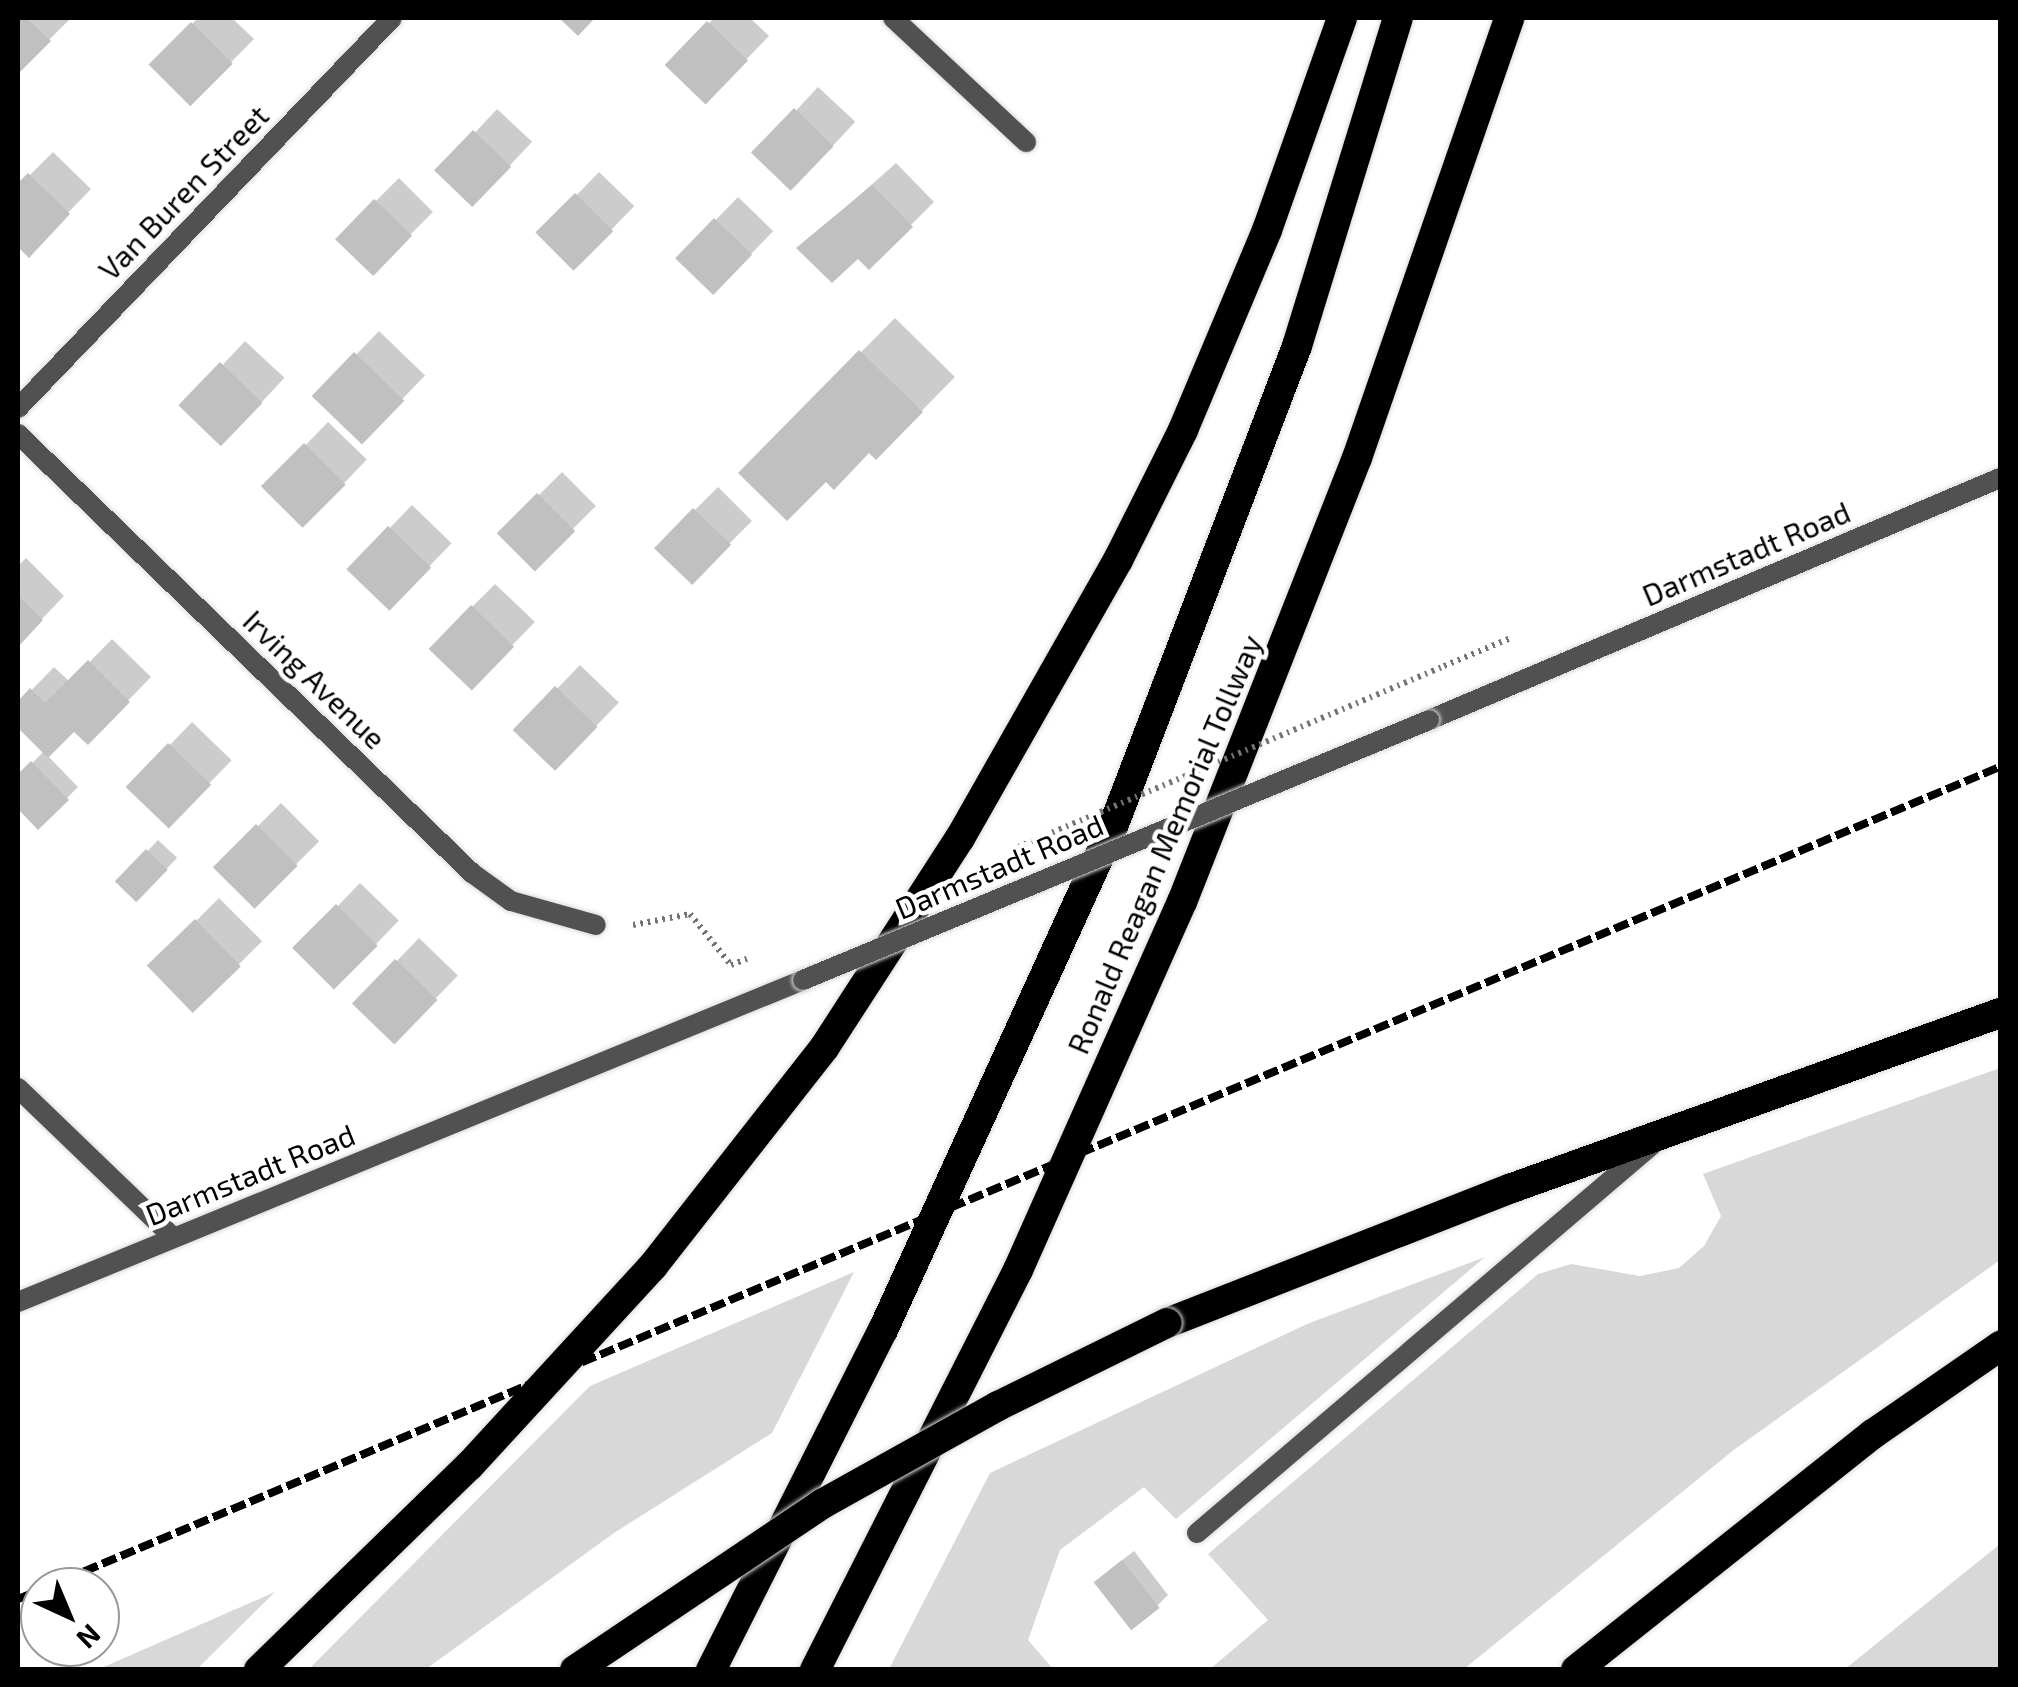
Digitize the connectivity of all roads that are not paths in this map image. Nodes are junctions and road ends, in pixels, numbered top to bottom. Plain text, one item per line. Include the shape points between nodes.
1 (392, 18) edge
2 (894, 18) edge
3 (1342, 18) edge
4 (1398, 18) edge
5 (1509, 18) edge
6 (1026, 142) dead end
7 (18, 408) edge
8 (18, 434) edge
9 (2000, 478) edge
10 (596, 925) road end
11 (2000, 1013) edge
12 (18, 1088) edge
13 (1666, 1133) junction
14 (173, 1237) junction
15 (18, 1302) edge
16 (2000, 1346) edge
17 (1197, 1533) dead end
18 (259, 1670) edge
19 (574, 1670) edge
20 (711, 1670) edge
21 (815, 1670) edge
22 (1576, 1670) edge

1 - 7 street, Van Buren Street
2 - 6 street
3 - 18 highway via 1267,230 1183,430 1126,544 960,838 824,1048 653,1266 469,1466
4 - 20 highway, Ronald Reagan Memorial Tollway via 1297,346 1114,824 883,1330
5 - 21 highway, Ronald Reagan Memorial Tollway via 1357,458 1182,902 1018,1270
8 - 10 street, Irving Avenue via 472,872 511,901
9 - 14 street, Darmstadt Road, bridge
11 - 13 highway
12 - 14 street
13 - 17 street
13 - 19 highway, bridge via 1167,1323 998,1406 822,1504
14 - 15 street, Darmstadt Road
16 - 22 highway via 1858,1446

